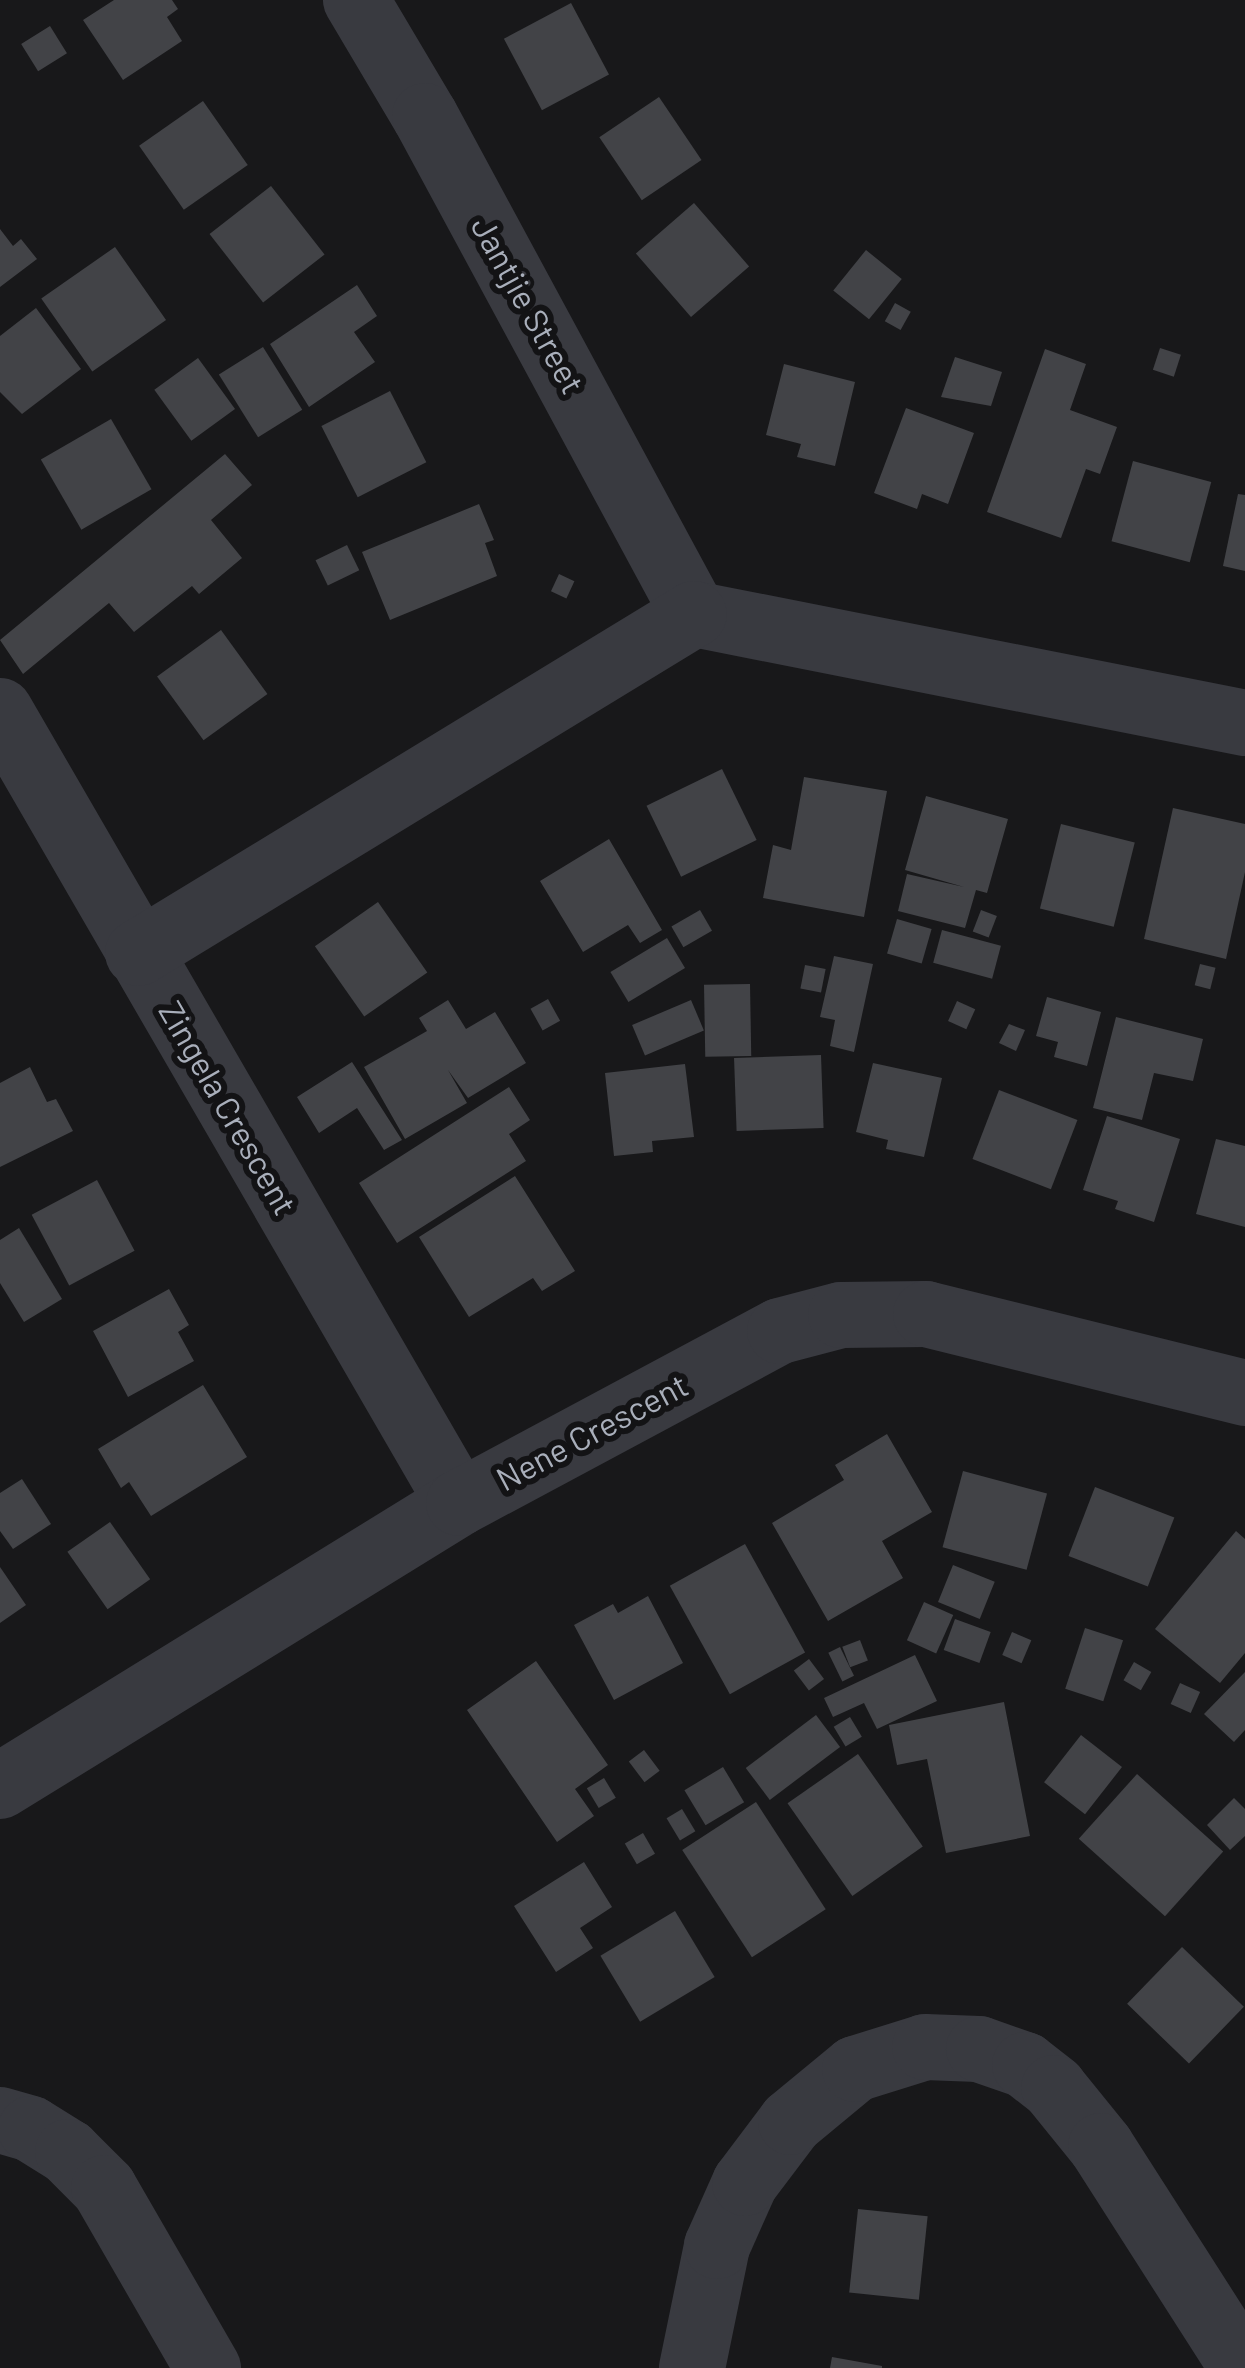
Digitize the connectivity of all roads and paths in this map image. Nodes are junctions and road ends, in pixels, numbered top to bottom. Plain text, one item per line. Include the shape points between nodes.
1 (356, 0) edge
2 (694, 614) junction
3 (0, 711) edge
4 (1245, 723) edge
5 (138, 953) junction
6 (1245, 1393) edge
7 (459, 1503) junction
8 (0, 1786) edge
9 (0, 2120) edge
10 (208, 2368) edge
11 (692, 2368) edge
12 (1243, 2368) edge

1 - 2 street, Jantjie Street
2 - 4 street
2 - 5 street
3 - 5 street, Zingela Crescent
5 - 7 street, Zingela Crescent
6 - 7 street, Nene Crescent via 926,1314 842,1315 780,1331
7 - 8 street, Nene Crescent
9 - 10 street via 68,2152 104,2188
11 - 12 street via 717,2246 745,2183 791,2122 855,2069 925,2047 979,2049 1025,2065 1054,2089 1101,2146

